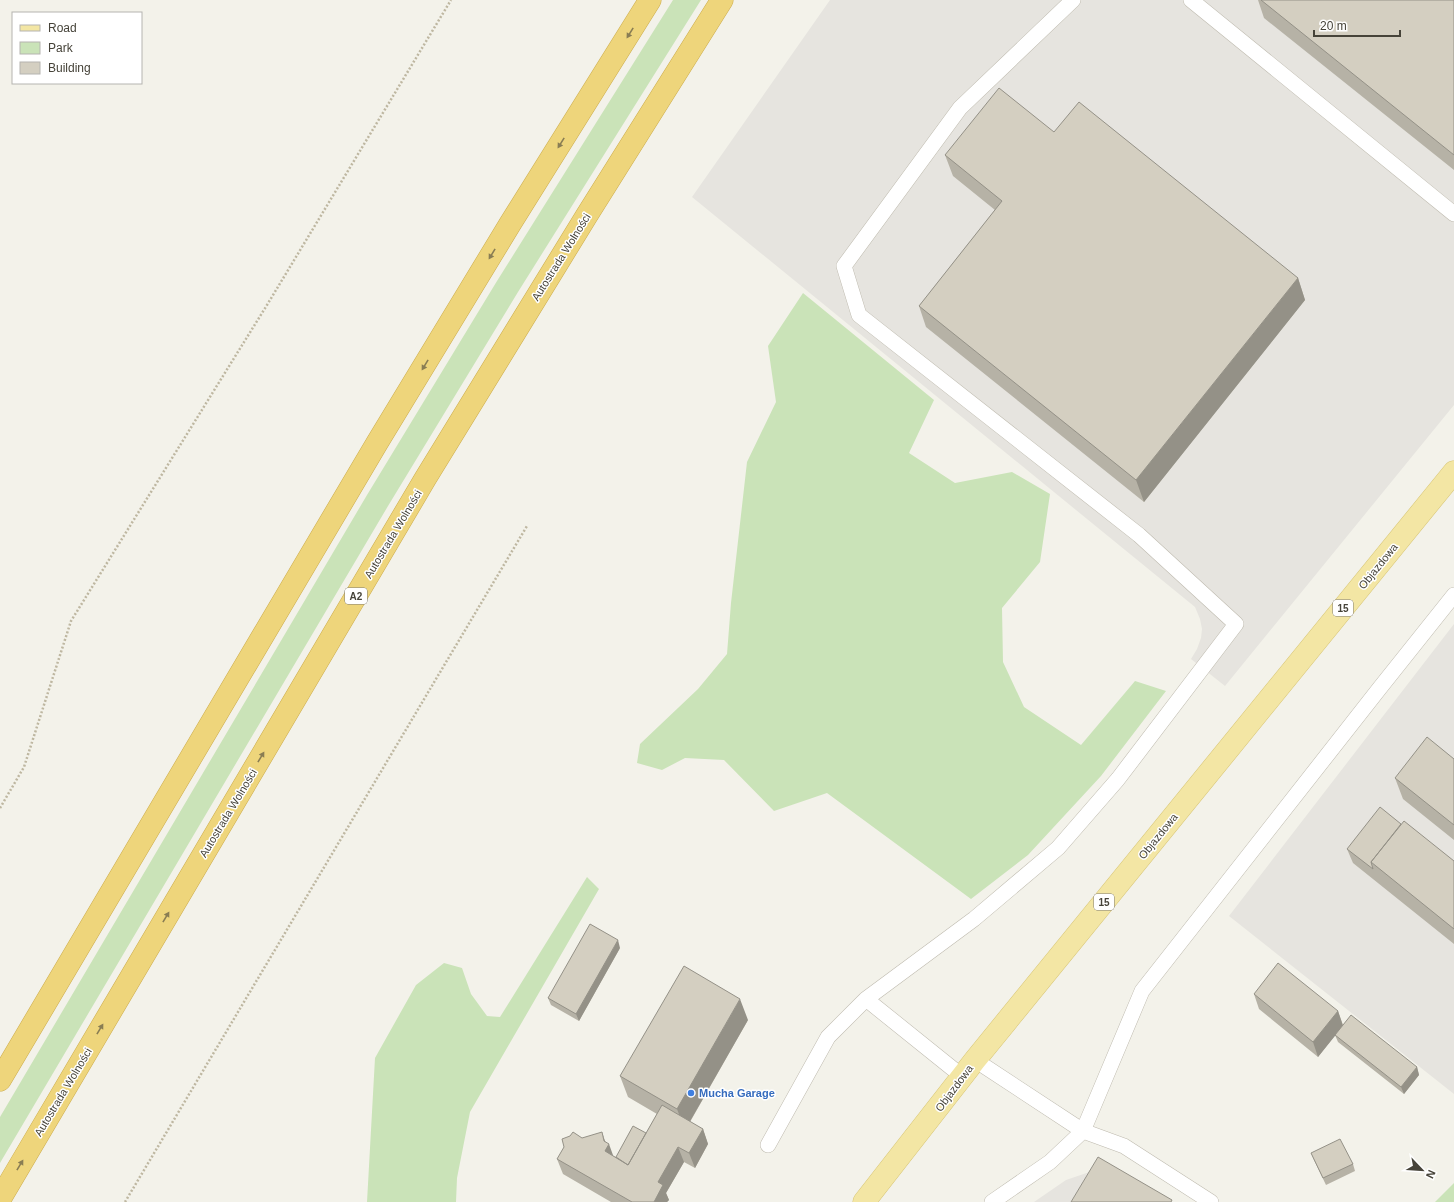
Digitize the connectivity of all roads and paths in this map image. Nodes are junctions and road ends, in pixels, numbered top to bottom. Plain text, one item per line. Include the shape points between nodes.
1 (451, 0) edge
2 (650, 0) edge
3 (722, 0) edge
4 (1073, 0) edge
5 (1191, 0) edge
6 (1454, 214) edge
7 (1454, 472) edge
8 (527, 526) dead end
9 (1454, 595) edge
10 (0, 808) edge
11 (866, 999) junction
12 (975, 1060) junction
13 (963, 1077) junction
14 (0, 1080) edge
15 (1082, 1131) junction
16 (768, 1144) dead end
17 (0, 1199) edge
18 (125, 1202) edge
19 (864, 1202) edge
20 (992, 1202) edge
21 (1210, 1202) edge

1 - 10 path via 267,306 71,621 24,767
2 -> 14 highway via 377,443
17 -> 3 highway, Autostrada Wolności / A2 via 425,479
4 - 11 lane via 960,108 844,266 859,315 1139,535 1236,624 1118,779 1058,848 974,919
5 - 6 lane
7 - 12 main road, Objazdowa / 15
8 - 18 path
9 - 15 lane via 1142,990
11 - 13 lane
11 - 16 lane via 828,1037
12 - 13 main road, Objazdowa / 15
12 - 15 lane
13 - 19 main road, Objazdowa / 15
15 - 20 lane via 1050,1162
15 - 21 lane via 1124,1146

